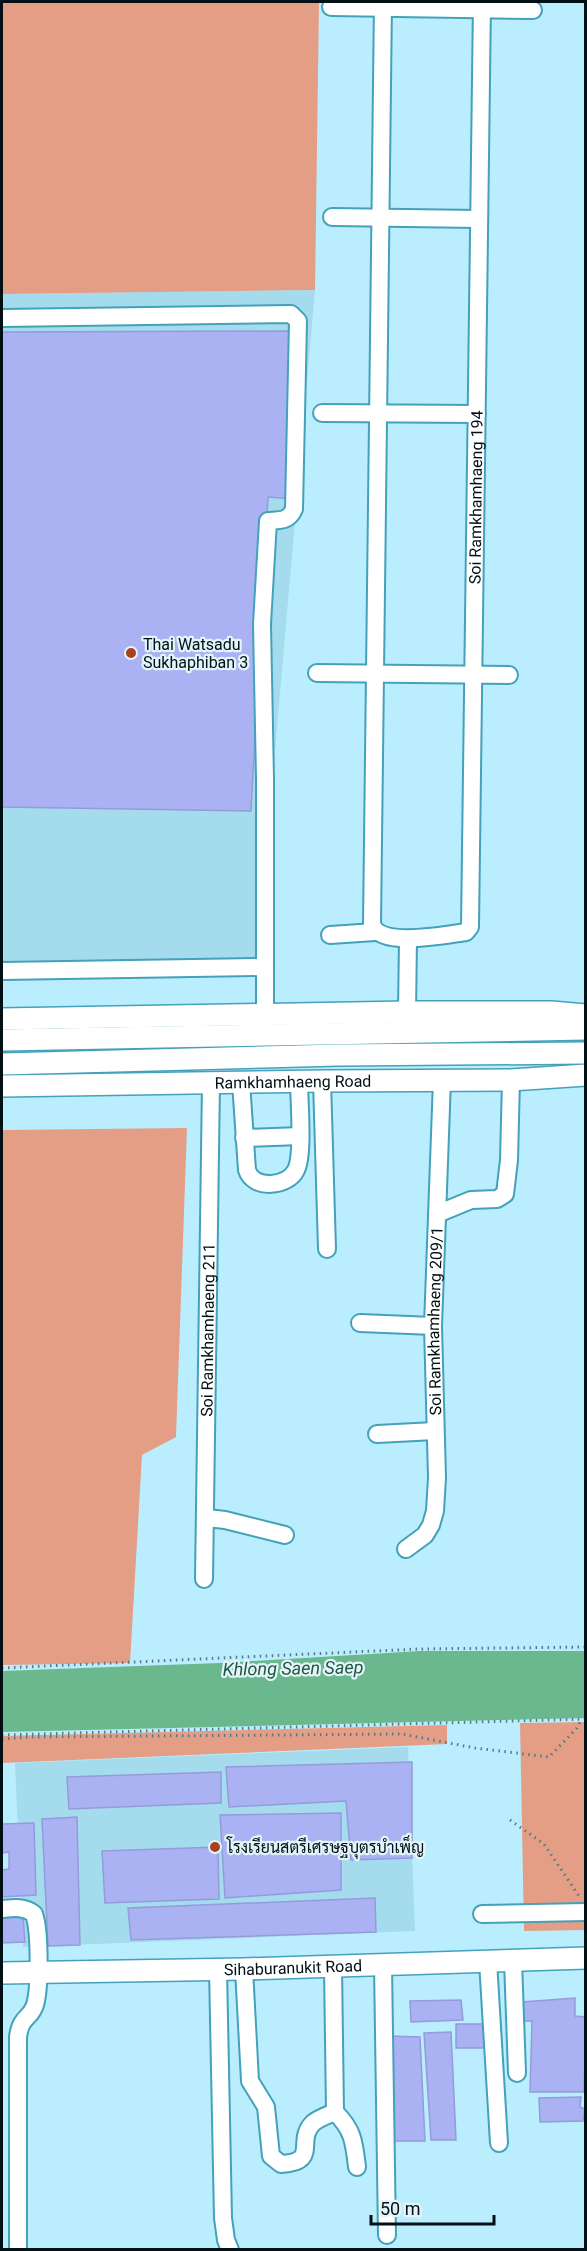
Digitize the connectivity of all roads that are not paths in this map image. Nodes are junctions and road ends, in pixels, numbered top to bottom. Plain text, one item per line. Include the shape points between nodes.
1 (383, 4) edge
2 (482, 5) edge
3 (331, 7) dead end
4 (533, 10) dead end
5 (332, 217) dead end
6 (381, 217) junction
7 (479, 219) junction
8 (2, 318) edge
9 (378, 412) junction
10 (322, 413) dead end
11 (477, 414) junction
12 (317, 673) dead end
13 (375, 674) junction
14 (473, 675) junction
15 (509, 675) dead end
16 (375, 932) junction
17 (330, 935) dead end
18 (408, 939) junction
19 (264, 967) junction
20 (2, 970) edge
21 (407, 1012) junction
22 (585, 1015) edge
23 (265, 1016) junction
24 (2, 1019) edge
25 (585, 1029) edge
26 (2, 1040) edge
27 (585, 1053) edge
28 (2, 1064) edge
29 (585, 1075) edge
30 (442, 1080) junction
31 (511, 1080) junction
32 (299, 1081) junction
33 (322, 1081) junction
34 (211, 1082) junction
35 (241, 1082) junction
36 (2, 1086) edge
37 (300, 1137) junction
38 (244, 1138) junction
39 (437, 1214) junction
40 (327, 1249) dead end
41 (360, 1323) dead end
42 (433, 1326) junction
43 (435, 1431) junction
44 (377, 1434) dead end
45 (207, 1518) junction
46 (285, 1535) dead end
47 (406, 1549) dead end
48 (204, 1579) dead end
49 (583, 1904) edge
50 (2, 1909) edge
51 (482, 1914) dead end
52 (585, 1958) edge
53 (513, 1960) junction
54 (488, 1961) junction
55 (383, 1965) junction
56 (333, 1966) junction
57 (218, 1969) junction
58 (244, 1969) junction
59 (39, 1972) junction
60 (2, 1973) edge
61 (517, 2073) dead end
62 (335, 2112) junction
63 (499, 2143) dead end
64 (357, 2167) dead end
65 (387, 2235) dead end
66 (18, 2250) edge
67 (230, 2250) edge

1 - 2 street
1 - 3 street
1 - 6 street
2 - 4 street
2 - 7 street, Soi Ramkhamhaeng 194
5 - 6 street
6 - 7 street
6 - 9 street
7 - 11 street, Soi Ramkhamhaeng 194
8 - 19 street via 291,314 298,321 294,509 286,519 268,520 262,624
9 - 10 street
9 - 11 street
9 - 13 street
11 - 14 street, Soi Ramkhamhaeng 194
12 - 13 street
13 - 14 street
13 - 16 street
14 - 15 street
14 - 18 street, Soi Ramkhamhaeng 194 via 470,927 466,932
16 - 17 street, Soi Ramkhamhaeng 194
16 - 18 street, Soi Ramkhamhaeng 194
18 - 21 street
19 - 20 street
19 - 23 street
21 - 22 main road
21 - 23 main road
23 - 24 main road
25 - 26 main road
27 - 28 main road, Ramkhamhaeng Road
29 - 31 main road, Ramkhamhaeng Road
30 - 31 main road, Ramkhamhaeng Road
30 - 33 main road, Ramkhamhaeng Road
30 - 39 street, Soi Ramkhamhaeng 209/1
31 - 39 street via 504,1194 496,1200 471,1200
32 - 33 main road, Ramkhamhaeng Road
32 - 35 main road, Ramkhamhaeng Road
32 - 37 street
33 - 40 street
34 - 35 main road, Ramkhamhaeng Road
34 - 36 main road, Ramkhamhaeng Road
34 - 45 street, Soi Ramkhamhaeng 211
35 - 38 street
37 - 38 street
37 - 38 street via 296,1172 282,1182 262,1184 249,1175
39 - 42 street, Soi Ramkhamhaeng 209/1
41 - 42 street
42 - 43 street, Soi Ramkhamhaeng 209/1
43 - 44 street
43 - 47 street, Soi Ramkhamhaeng 209/1 via 435,1511 425,1535
45 - 46 street
45 - 48 street, Soi Ramkhamhaeng 211
49 - 51 street
50 - 59 street via 19,1908 34,1914
52 - 53 main road, Sihaburanukit Road
53 - 54 main road, Sihaburanukit Road
53 - 61 street
54 - 55 main road, Sihaburanukit Road
54 - 63 street
55 - 56 main road, Sihaburanukit Road
55 - 65 street
56 - 58 main road, Sihaburanukit Road
56 - 62 street
57 - 58 main road, Sihaburanukit Road
57 - 59 main road, Sihaburanukit Road
57 - 67 street via 223,2218
58 - 62 street via 250,2081 266,2107 271,2156 281,2164 300,2161 312,2124
59 - 60 main road, Sihaburanukit Road
59 - 66 street via 34,2008 22,2020 18,2037
62 - 64 street via 352,2133

